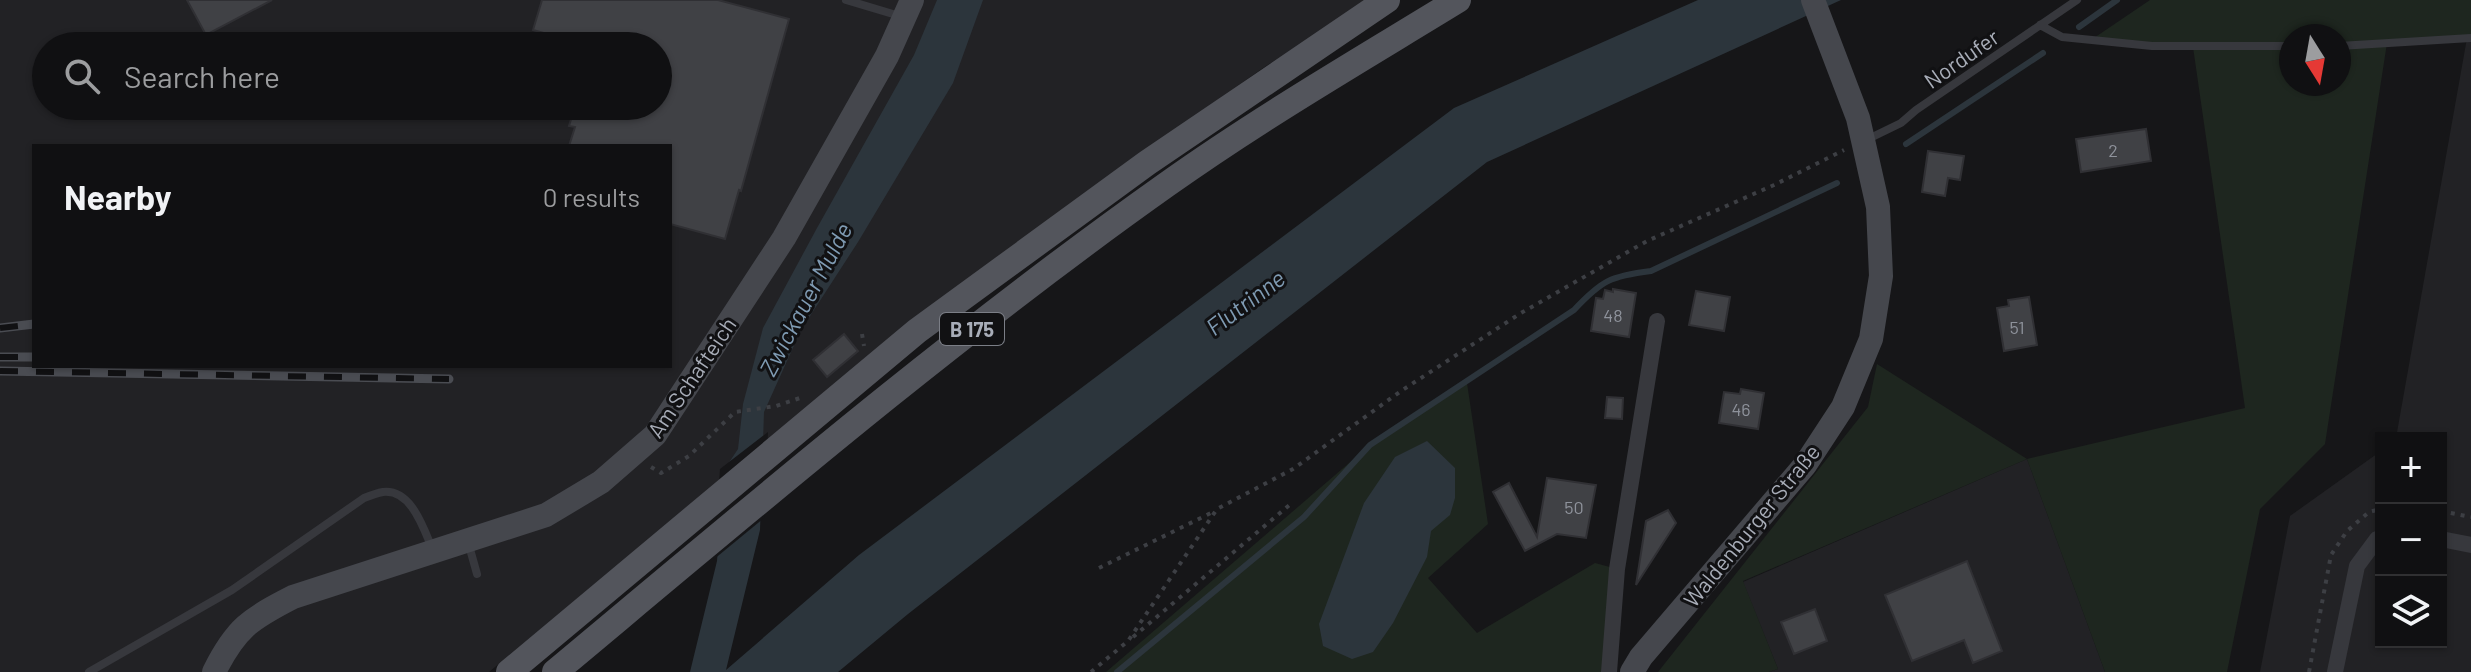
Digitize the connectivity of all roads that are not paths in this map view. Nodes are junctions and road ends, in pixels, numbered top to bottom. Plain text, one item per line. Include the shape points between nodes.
1 (846, 0) edge
2 (1387, 0) edge
3 (1458, 0) edge
4 (1813, 0) edge
5 (2077, 0) edge
6 (908, 8) edge
7 (2040, 25) junction
8 (2471, 38) edge
9 (2351, 45) edge
10 (2279, 46) edge
11 (1861, 130) junction
12 (1657, 321) dead end
13 (2447, 540) edge
14 (468, 541) junction
15 (2375, 542) edge
16 (2471, 545) edge
17 (434, 552) junction
18 (477, 574) dead end
19 (89, 672) edge
20 (214, 672) edge
21 (509, 672) edge
22 (555, 672) edge
23 (1609, 672) edge
24 (1632, 672) edge
25 (2335, 672) edge

1 - 6 lane
2 - 21 main road, B 175 via 1147,163 917,331
3 - 22 main road, B 175 via 1166,185 939,354
4 - 11 street, Waldenburger Straße
5 - 7 lane, Nordufer
6 - 14 street, Am Schafteich via 887,56 784,238 655,435 601,482 546,515
7 - 10 lane via 2062,37 2152,46
7 - 11 lane, Nordufer via 1901,123
8 - 9 lane
11 - 24 street, Waldenburger Straße via 1878,207 1881,276 1871,339 1843,407 1805,465
12 - 23 street via 1617,569
13 - 16 street
14 - 17 street, Am Schafteich
14 - 18 lane
15 - 25 street via 2357,566
17 - 19 lane via 407,500 386,491 364,498 232,590
17 - 20 street, Am Schafteich via 293,597 259,615 232,639

